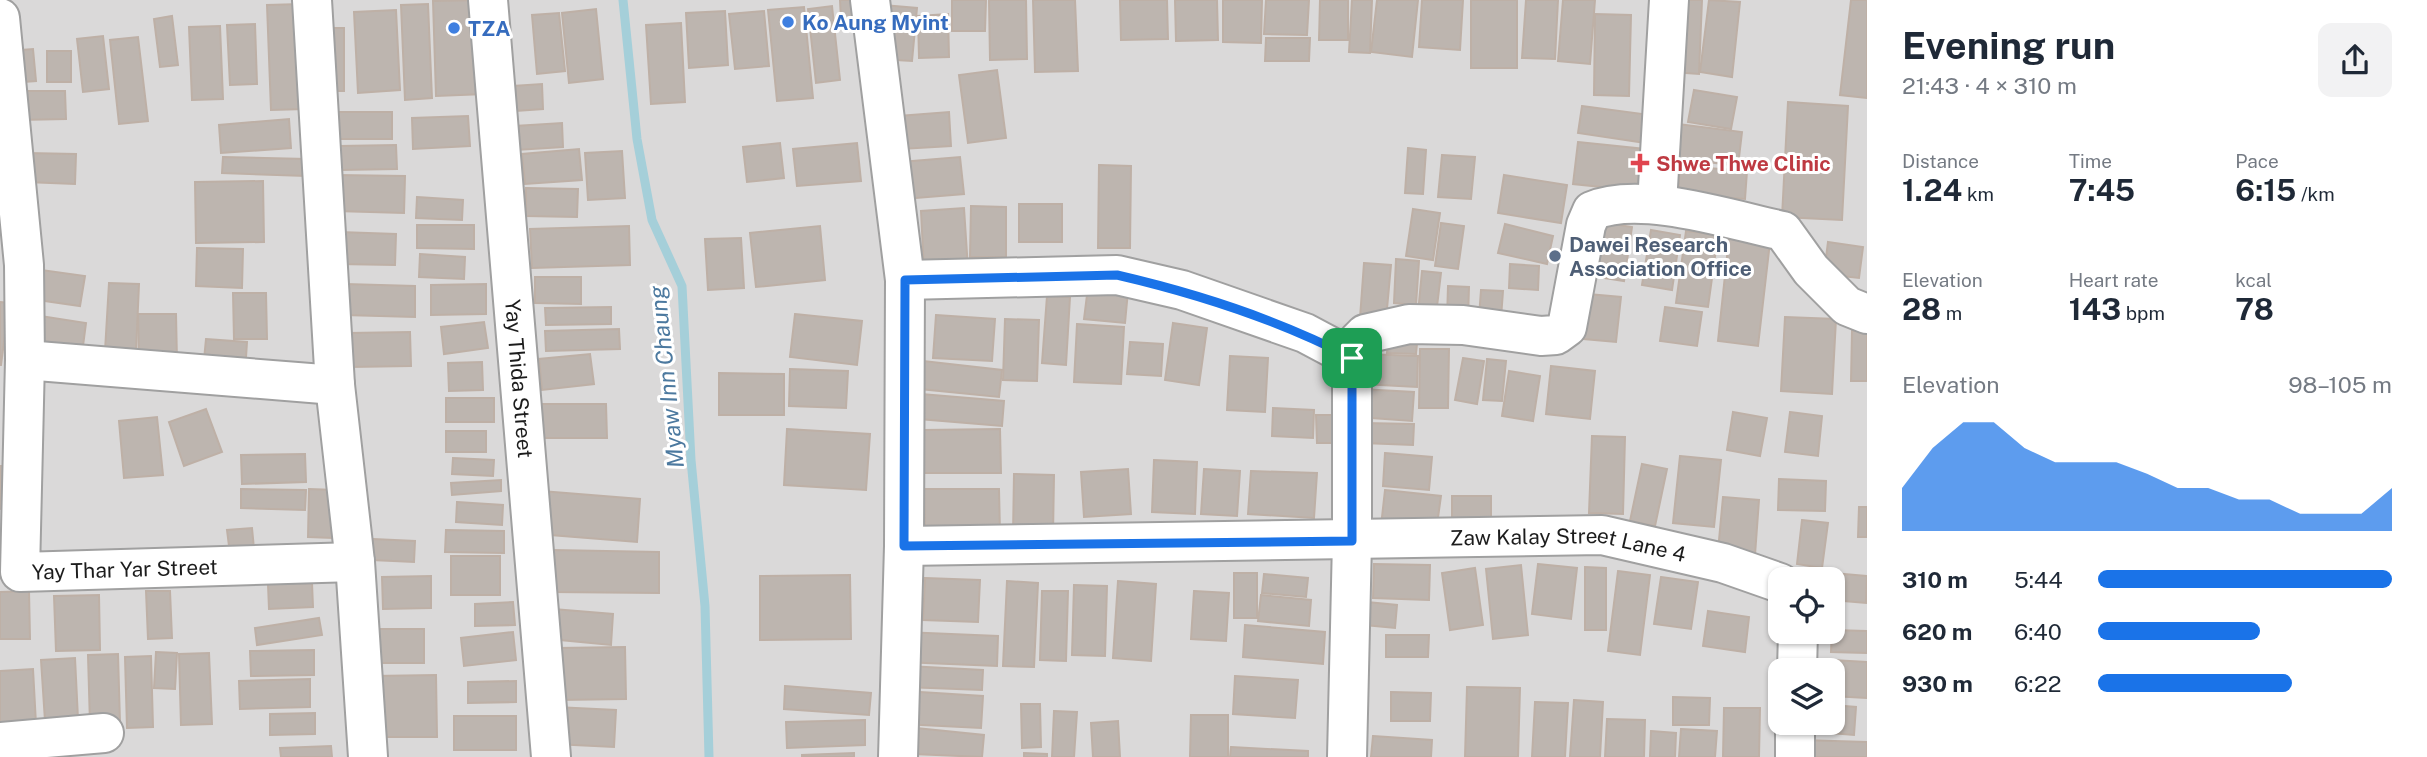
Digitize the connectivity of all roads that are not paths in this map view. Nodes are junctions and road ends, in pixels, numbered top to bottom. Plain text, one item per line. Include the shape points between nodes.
1 (312, 0) edge
2 (488, 0) edge
3 (870, 0) edge
4 (1669, 0) edge
5 (0, 18) edge
6 (1657, 204) junction
7 (905, 280) junction
8 (1867, 314) edge
9 (1352, 358) junction
10 (24, 360) junction
11 (335, 385) junction
12 (1352, 541) junction
13 (904, 546) junction
14 (355, 562) junction
15 (1768, 578) edge
16 (104, 733) dead end
17 (1796, 735) edge
18 (0, 742) edge
19 (368, 757) edge
20 (551, 757) edge
21 (898, 757) edge
22 (1347, 757) edge
23 (1795, 757) edge

1 - 11 street
2 - 20 street, Yay Thida Street
3 - 7 street
4 - 6 street
5 - 10 street, Yay Thar Yar Street via 24,265
6 - 8 street via 1783,231 1811,270 1847,306
6 - 9 street via 1604,206 1592,211 1567,327 1556,335 1409,324 1364,334
7 - 9 street via 1117,275 1182,290 1305,333
7 - 13 street
9 - 12 street
10 - 11 street
10 - 14 street, Yay Thar Yar Street via 20,572
11 - 14 street
12 - 13 street, Zaw Kalay Street Lane 4
12 - 15 street, Zaw Kalay Street Lane 4 via 1602,535
12 - 22 street
13 - 21 street
14 - 19 street
16 - 18 street
17 - 23 street

